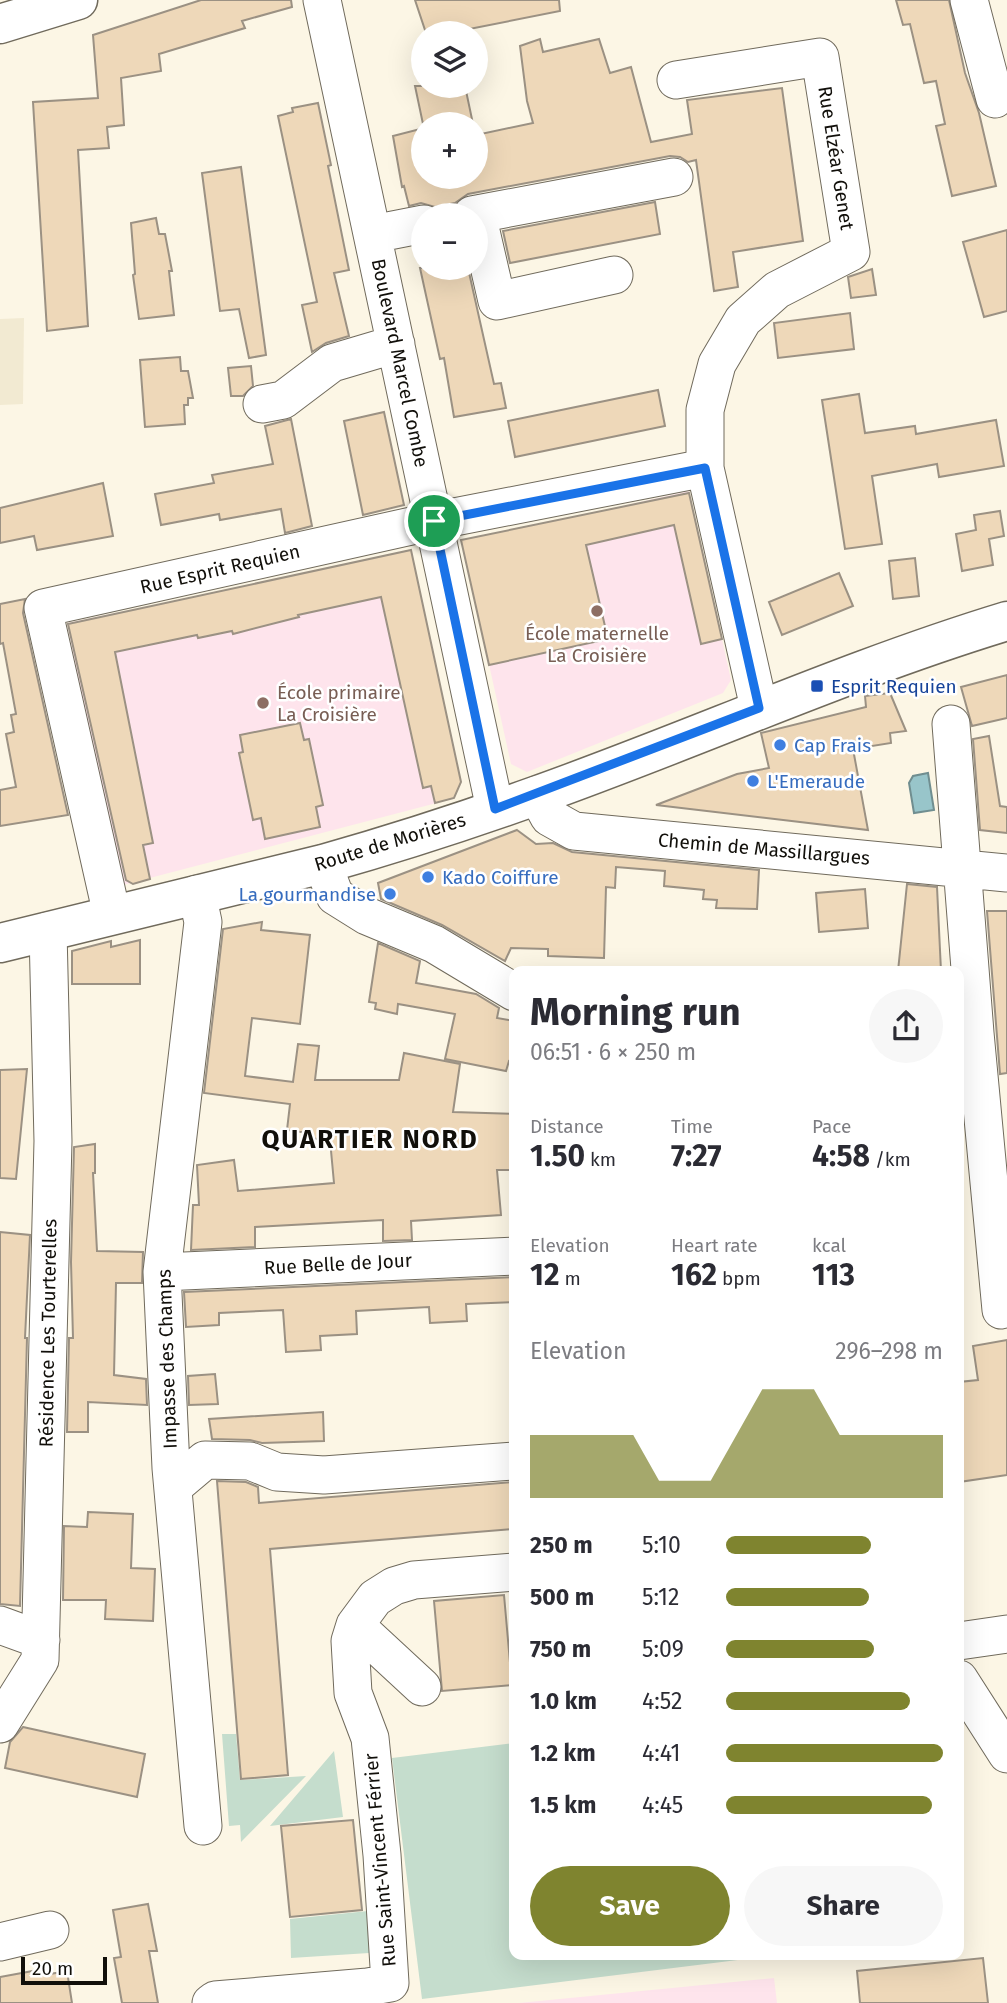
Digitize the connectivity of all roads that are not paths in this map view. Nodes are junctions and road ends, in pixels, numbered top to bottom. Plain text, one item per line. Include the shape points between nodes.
1 (78, 0) edge
2 (322, 0) edge
3 (969, 0) edge
4 (0, 24) edge
5 (676, 80) dead end
6 (995, 99) dead end
7 (674, 177) dead end
8 (488, 213) edge
9 (411, 227) edge
10 (373, 234) junction
11 (488, 266) edge
12 (614, 275) dead end
13 (397, 344) junction
14 (262, 404) dead end
15 (705, 468) junction
16 (434, 521) junction
17 (1007, 621) edge
18 (759, 708) junction
19 (951, 724) dead end
20 (537, 795) junction
21 (495, 809) junction
22 (323, 864) junction
23 (964, 868) junction
24 (1007, 873) edge
25 (197, 894) junction
26 (112, 915) junction
27 (48, 931) junction
28 (0, 943) edge
29 (509, 989) edge
30 (509, 1256) edge
31 (162, 1272) junction
32 (1001, 1311) dead end
33 (509, 1461) edge
34 (173, 1487) junction
35 (509, 1572) edge
36 (0, 1625) edge
37 (355, 1625) junction
38 (1007, 1634) edge
39 (41, 1640) junction
40 (964, 1640) edge
41 (422, 1687) dead end
42 (964, 1687) edge
43 (0, 1724) edge
44 (1007, 1754) edge
45 (203, 1826) dead end
46 (50, 1930) dead end
47 (0, 1942) edge
48 (211, 2003) edge

1 - 4 main road
2 - 10 street, Boulevard Marcel Combe
3 - 6 street
5 - 15 street, Rue Elzéar Genet via 820,57 851,252 777,290 743,320 717,364 705,410
7 - 8 street
9 - 10 street
10 - 13 street, Boulevard Marcel Combe
11 - 12 street via 497,301
13 - 14 street via 332,363 283,400
13 - 16 street, Boulevard Marcel Combe
15 - 16 street, Rue Esprit Requien
15 - 18 street, Rue Elzéar Genet
16 - 21 street, Boulevard Marcel Combe
16 - 26 street, Rue Esprit Requien via 43,608
17 - 18 main road, Route de Morières
18 - 20 main road, Route de Morières
19 - 23 street
20 - 21 main road, Route de Morières
20 - 23 street, Chemin de Massillargues via 549,817 575,831
21 - 22 main road, Route de Morières
22 - 25 main road, Route de Morières
22 - 29 street via 335,896 367,916 434,944
23 - 24 street, Chemin de Massillargues
23 - 32 street
25 - 26 main road, Route de Morières
25 - 31 street, Impasse des Champs via 203,922
26 - 27 main road, Route de Morières
27 - 28 main road, Route de Morières
27 - 39 street, Résidence Les Tourterelles via 53,1141
30 - 31 street, Rue Belle de Jour
31 - 34 street, Impasse des Champs
33 - 34 street via 324,1475 277,1472 250,1461 205,1460
34 - 45 street, Impasse des Champs
35 - 37 street via 414,1580 394,1586 375,1598
36 - 39 street
37 - 41 street
37 - 48 street, Rue Saint-Vincent Férrier via 350,1641 354,1693 370,1738 390,1983
38 - 40 street
39 - 43 street, Résidence Les Tourterelles via 40,1660
42 - 44 street
46 - 47 street

